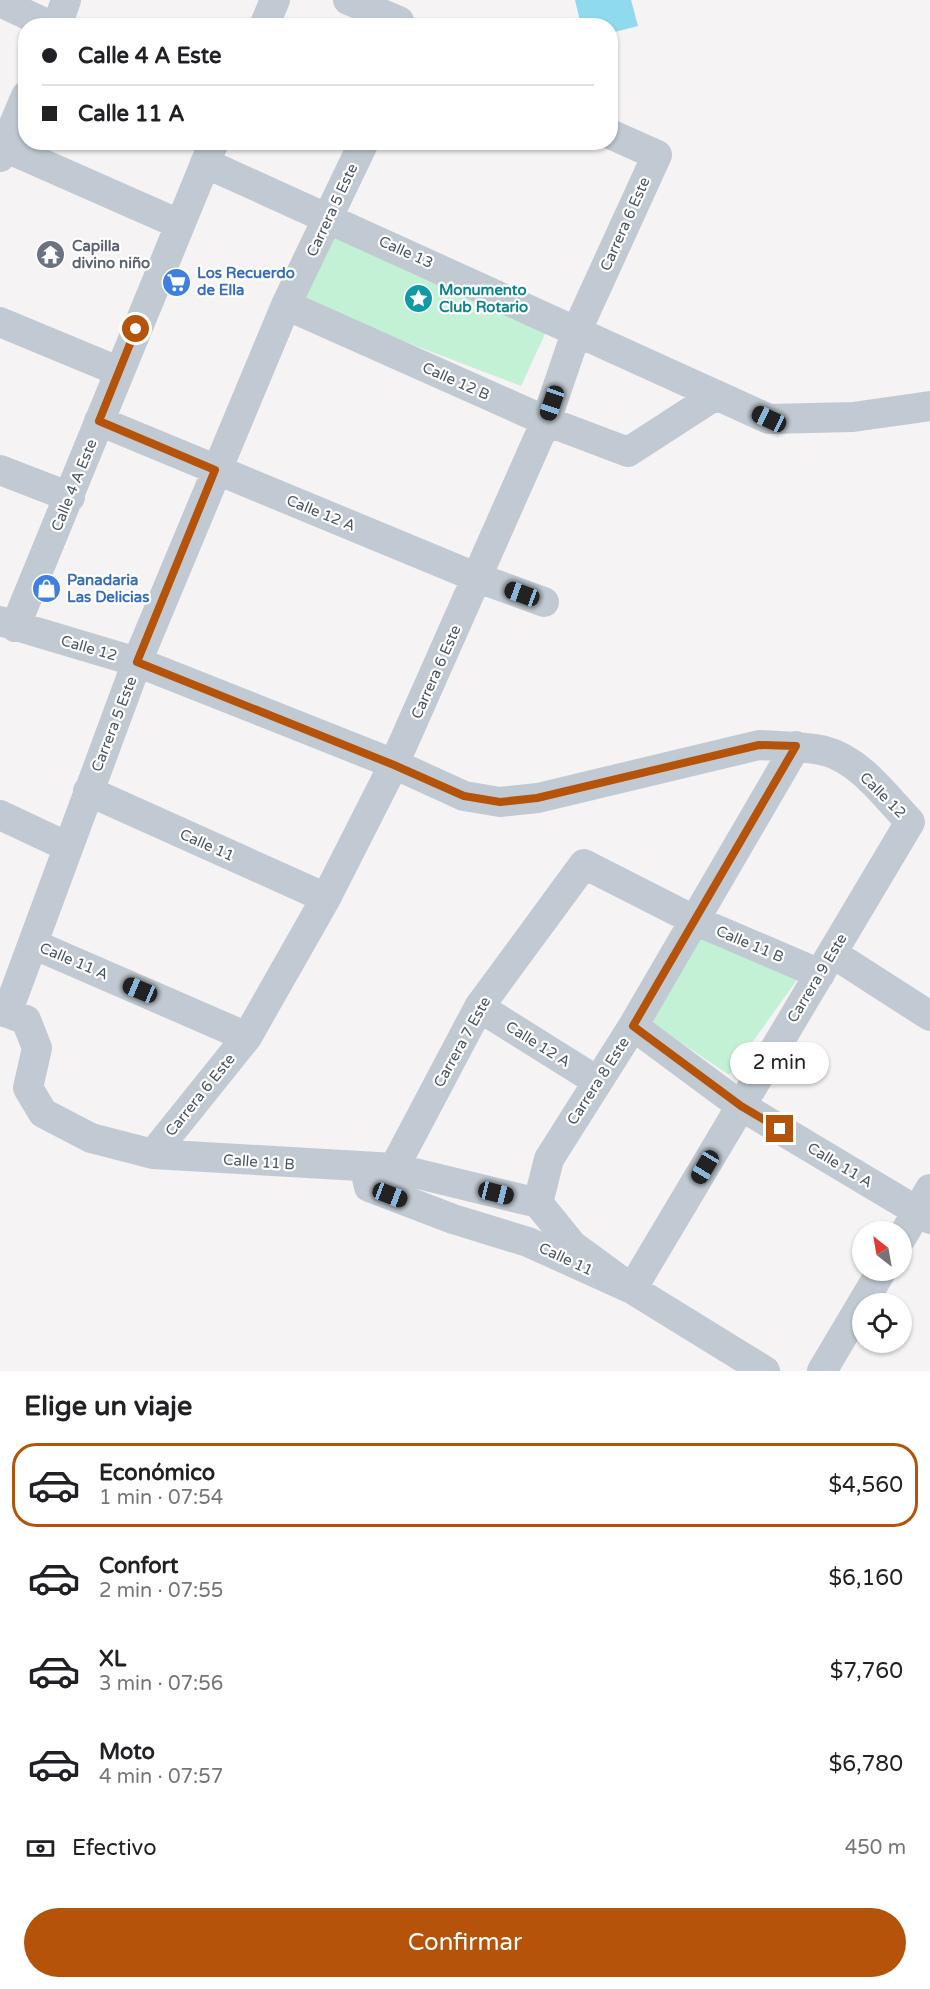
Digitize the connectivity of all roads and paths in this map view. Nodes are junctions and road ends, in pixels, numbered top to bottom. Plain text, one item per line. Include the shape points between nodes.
1 (66, 0) edge
2 (275, 0) edge
3 (348, 0) edge
4 (0, 2) edge
5 (34, 18) edge
6 (60, 18) edge
7 (267, 18) edge
8 (392, 18) edge
9 (18, 113) edge
10 (618, 138) edge
11 (1, 149) edge
12 (359, 150) edge
13 (210, 153) edge
14 (329, 218) junction
15 (179, 224) junction
16 (286, 305) junction
17 (0, 322) edge
18 (577, 330) junction
19 (118, 371) junction
20 (716, 395) junction
21 (930, 406) edge
22 (99, 421) junction
23 (546, 421) junction
24 (0, 470) edge
25 (215, 470) junction
26 (70, 497) junction
27 (478, 578) junction
28 (544, 602) dead end
29 (8, 624) edge
30 (137, 662) junction
31 (796, 746) junction
32 (394, 765) junction
33 (88, 791) junction
34 (0, 815) edge
35 (910, 822) joint
36 (68, 847) junction
37 (584, 864) joint
38 (326, 898) junction
39 (694, 920) junction
40 (33, 944) junction
41 (826, 963) junction
42 (479, 1007) junction
43 (4, 1012) edge
44 (930, 1016) edge
45 (633, 1026) junction
46 (247, 1037) junction
47 (597, 1081) junction
48 (741, 1106) junction
49 (153, 1155) junction
50 (379, 1169) junction
51 (538, 1203) junction
52 (926, 1207) edge
53 (912, 1224) edge
54 (875, 1281) edge
55 (632, 1289) junction
56 (765, 1371) edge
57 (822, 1371) edge

1 - 6 street
2 - 7 street
3 - 8 street
4 - 5 street
9 - 11 street
10 - 18 street, Carrera 6 Este via 657,155
11 - 15 street
12 - 14 street, Carrera 5 Este
13 - 14 street, Calle 13
13 - 15 street, Calle 4 A Este
14 - 16 street, Carrera 5 Este
14 - 18 street, Calle 13
15 - 19 street, Calle 4 A Este
16 - 23 street, Calle 12 B
16 - 25 street, Carrera 5 Este
17 - 19 street
18 - 20 street, Calle 13
18 - 23 street, Carrera 6 Este
19 - 22 street, Calle 4 A Este
20 - 21 street, Calle 13 via 769,419 853,417
20 - 23 street, Calle 12 B via 628,452
22 - 25 street, Calle 12 A
22 - 26 street, Calle 4 A Este
23 - 27 street, Carrera 6 Este
24 - 26 street
25 - 27 street, Calle 12 A
25 - 30 street, Carrera 5 Este
26 - 29 street, Calle 4 A Este
27 - 28 street, Calle 12 A
27 - 32 street, Carrera 6 Este
29 - 30 street, Calle 12
30 - 32 street, Calle 12
30 - 33 street, Carrera 5 Este
31 - 32 street, Calle 12 via 759,745 537,798 500,802 464,796
31 - 35 street, Calle 12 via 827,752 862,771
31 - 39 street, Carrera 8 Este
32 - 38 street, Carrera 6 Este
33 - 36 street, Carrera 5 Este
33 - 38 street, Calle 11
34 - 36 street
35 - 41 street, Carrera 9 Este
36 - 40 street, Carrera 5 Este
37 - 39 street, Calle 11 B
37 - 42 street, Carrera 7 Este
38 - 46 street, Carrera 6 Este
39 - 41 street, Calle 11 B
39 - 45 street, Carrera 8 Este
40 - 43 street, Carrera 5 Este
40 - 46 street, Calle 11 A
41 - 44 street, Calle 11 B
41 - 48 street, Carrera 9 Este
42 - 47 street, Calle 12 A
42 - 50 street, Carrera 7 Este
43 - 49 street, Calle 11 B via 26,1020 37,1048 28,1088 43,1113 91,1138
45 - 47 street, Carrera 8 Este
45 - 48 street, Calle 11 A
46 - 49 street, Carrera 6 Este
47 - 51 street, Carrera 8 Este via 549,1159
48 - 52 street, Calle 11 A
48 - 55 street, Carrera 9 Este
49 - 50 street, Calle 11 B
50 - 51 street, Calle 11 B
50 - 55 street, Calle 11 via 369,1187 528,1242
51 - 55 street via 572,1245
52 - 53 street
54 - 57 street
55 - 56 street, Calle 11

